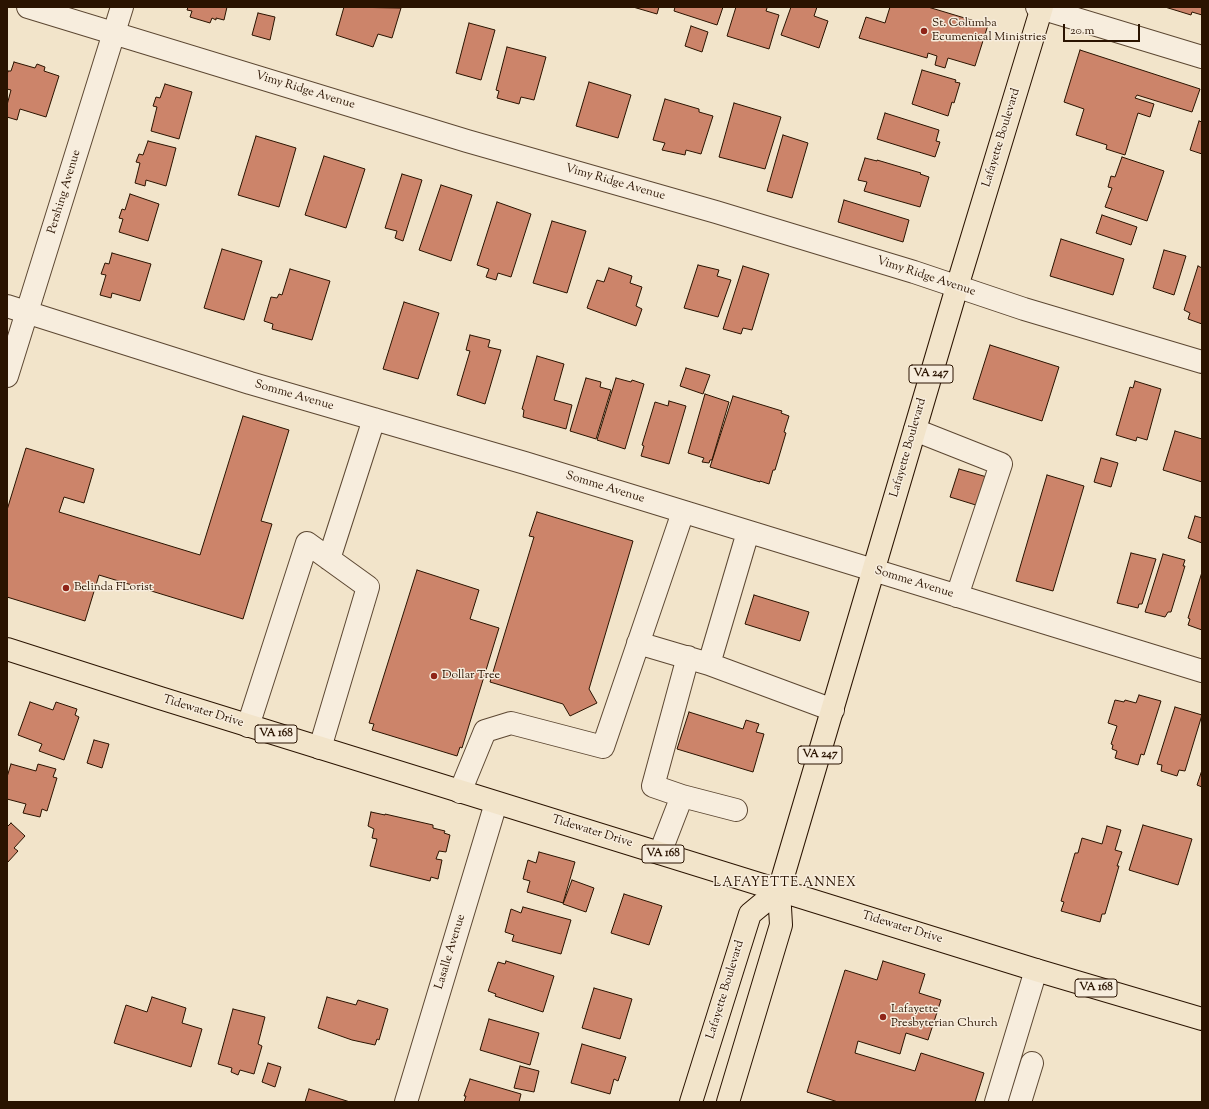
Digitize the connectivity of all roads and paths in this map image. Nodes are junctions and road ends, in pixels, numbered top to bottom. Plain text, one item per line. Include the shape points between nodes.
1 (28, 7) edge
2 (122, 7) edge
3 (1040, 8) edge
4 (114, 33) junction
5 (1202, 57) edge
6 (957, 287) junction
7 (17, 309) edge
8 (1202, 362) edge
9 (7, 376) edge
10 (374, 419) junction
11 (915, 430) junction
12 (683, 512) junction
13 (748, 532) junction
14 (329, 559) junction
15 (874, 571) junction
16 (957, 596) junction
17 (638, 643) junction
18 (7, 650) edge
19 (688, 657) junction
20 (709, 664) junction
21 (1202, 671) edge
22 (833, 710) junction
23 (248, 726) junction
24 (320, 748) junction
25 (460, 792) junction
26 (682, 796) junction
27 (496, 802) junction
28 (736, 810) dead end
29 (660, 853) junction
30 (779, 890) junction
31 (1036, 970) junction
32 (1202, 1019) edge
33 (1032, 1063) dead end
34 (406, 1102) edge
35 (691, 1102) edge
36 (728, 1102) edge
37 (996, 1102) edge
38 (1020, 1102) edge

1 - 4 street, Vimy Ridge Avenue
2 - 4 street, Pershing Avenue
3 - 5 street
3 - 6 main road, Lafayette Boulevard / VA 247
4 - 6 street, Vimy Ridge Avenue via 459,139 732,217
4 - 7 street, Pershing Avenue
6 - 8 street, Vimy Ridge Avenue
6 - 11 main road, Lafayette Boulevard / VA 247
7 - 9 street, Pershing Avenue
7 - 10 street, Somme Avenue via 250,383
10 - 12 street, Somme Avenue
10 - 14 street
11 - 15 main road, Lafayette Boulevard / VA 247
11 - 16 street via 1002,464
12 - 13 street, Somme Avenue
12 - 17 street
13 - 15 street, Somme Avenue
13 - 20 street
14 - 23 street via 307,543
14 - 24 street via 368,587
15 - 16 street, Somme Avenue
15 - 22 main road, Lafayette Boulevard / VA 247
16 - 21 street, Somme Avenue
17 - 19 street
17 - 25 street via 602,747 511,723 485,731
18 - 23 main road, Tidewater Drive / VA 168
19 - 20 street
19 - 26 street via 654,786
20 - 22 street
22 - 30 main road, Lafayette Boulevard / VA 247
23 - 24 main road, Tidewater Drive / VA 168
24 - 25 main road, Tidewater Drive / VA 168
25 - 27 main road, Tidewater Drive / VA 168
26 - 28 street
26 - 29 street
27 - 29 main road, Tidewater Drive / VA 168
27 - 34 street, Lasalle Avenue
29 - 30 main road, Tidewater Drive / VA 168
30 - 31 main road, Tidewater Drive / VA 168
30 - 35 main road, Lafayette Boulevard via 750,914
30 - 36 main road, Lafayette Boulevard / VA 247 via 782,925
31 - 32 main road, Tidewater Drive / VA 168
31 - 37 street
33 - 38 street

